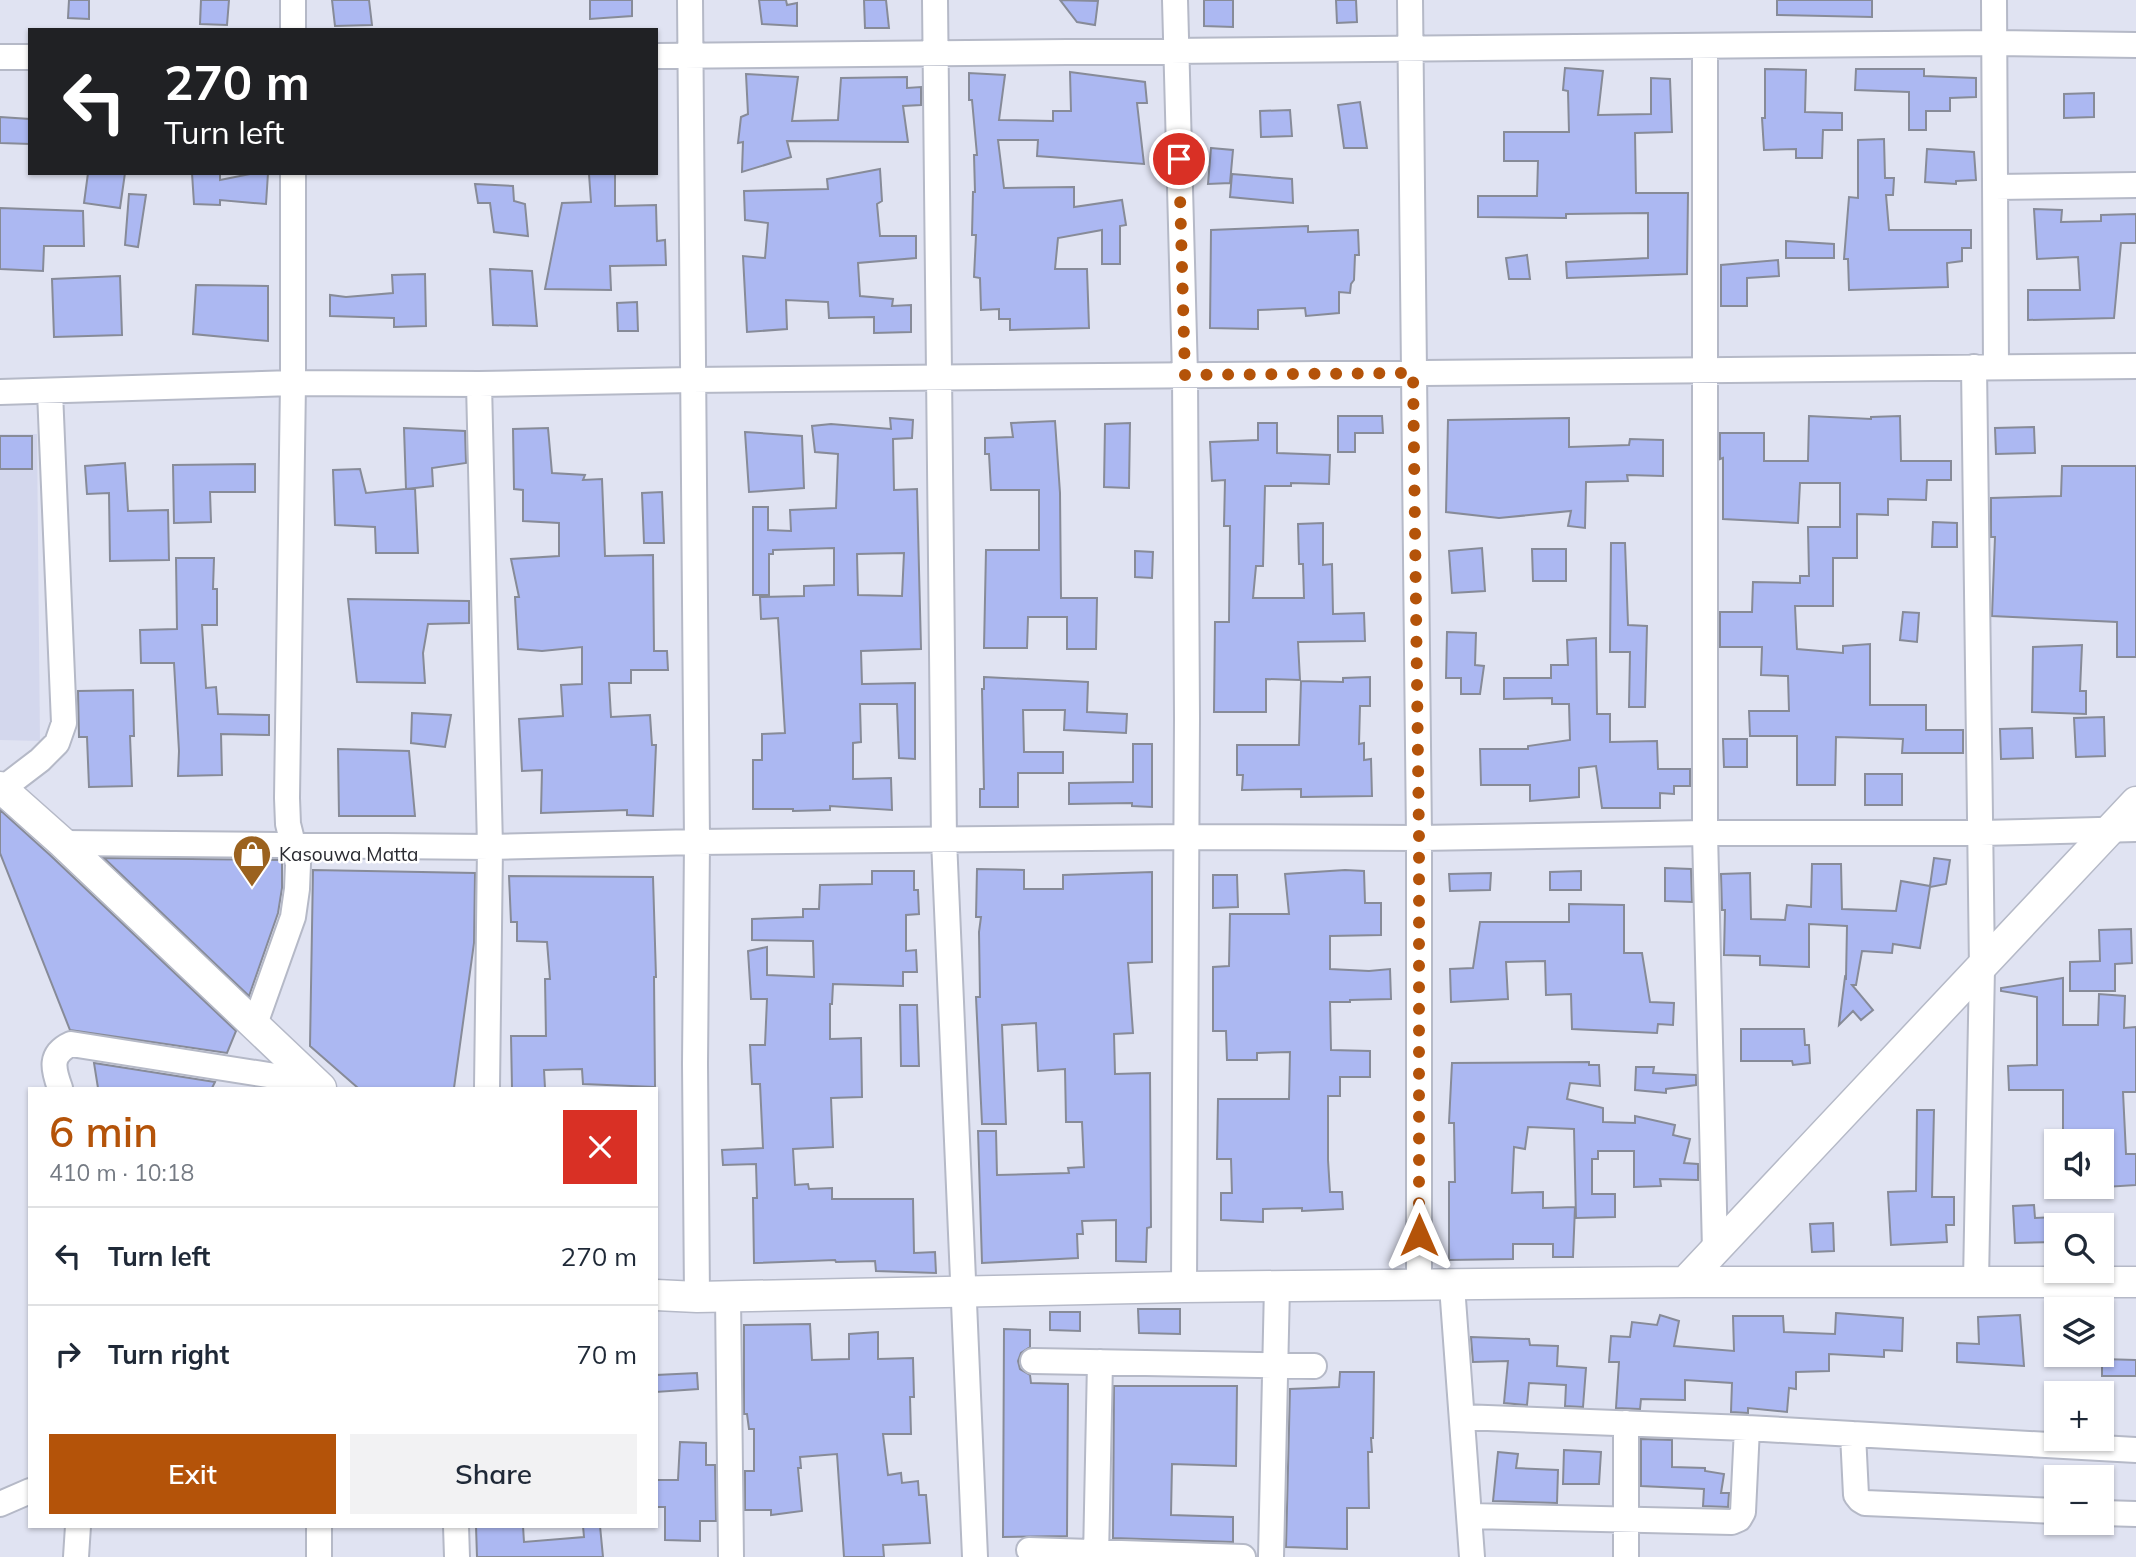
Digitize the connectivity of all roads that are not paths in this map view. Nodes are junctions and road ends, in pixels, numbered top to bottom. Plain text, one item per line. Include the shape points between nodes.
1 (293, 0) edge
2 (690, 0) edge
3 (936, 0) edge
4 (1175, 0) edge
5 (1410, 0) edge
6 (1994, 0) edge
7 (293, 28) edge
8 (1994, 43) junction
9 (2136, 45) edge
10 (1705, 46) junction
11 (1410, 47) junction
12 (1175, 51) junction
13 (936, 54) junction
14 (658, 56) edge
15 (690, 56) junction
16 (0, 57) edge
17 (28, 57) edge
18 (293, 175) edge
19 (2136, 185) edge
20 (1995, 187) junction
21 (2136, 366) edge
22 (1985, 367) junction
23 (1706, 371) junction
24 (1413, 373) junction
25 (1185, 375) junction
26 (940, 377) junction
27 (692, 380) junction
28 (293, 383) junction
29 (479, 384) junction
30 (0, 391) edge
31 (50, 392) junction
32 (1, 788) edge
33 (2136, 802) edge
34 (2122, 830) edge
35 (1705, 833) junction
36 (1981, 833) junction
37 (1187, 837) junction
38 (1419, 838) junction
39 (944, 839) junction
40 (697, 842) junction
41 (63, 843) junction
42 (293, 846) junction
43 (490, 847) junction
44 (1982, 968) junction
45 (256, 1024) junction
46 (317, 1085) edge
47 (60, 1087) edge
48 (487, 1087) edge
49 (1715, 1250) junction
50 (1976, 1281) junction
51 (1685, 1282) junction
52 (2136, 1282) edge
53 (1419, 1285) junction
54 (1277, 1286) junction
55 (1452, 1286) junction
56 (1184, 1287) junction
57 (965, 1291) junction
58 (658, 1295) edge
59 (697, 1297) junction
60 (728, 1297) junction
61 (1033, 1361) dead end
62 (1100, 1363) junction
63 (1276, 1364) junction
64 (1314, 1366) dead end
65 (1462, 1416) junction
66 (1626, 1423) junction
67 (1747, 1428) junction
68 (1853, 1434) junction
69 (2136, 1450) edge
70 (28, 1492) edge
71 (0, 1504) edge
72 (2044, 1510) edge
73 (2114, 1513) edge
74 (2136, 1514) edge
75 (1470, 1516) junction
76 (1626, 1519) junction
77 (78, 1528) edge
78 (314, 1528) edge
79 (456, 1528) edge
80 (1029, 1550) dead end
81 (1096, 1554) edge
82 (76, 1557) edge
83 (319, 1557) edge
84 (457, 1557) edge
85 (732, 1557) edge
86 (975, 1557) edge
87 (1243, 1557) edge
88 (1271, 1557) edge
89 (1472, 1557) edge
90 (1626, 1557) edge

1 - 7 street
2 - 15 street
3 - 13 street
4 - 12 street
5 - 11 street
6 - 8 street
8 - 9 street
8 - 10 street
8 - 20 street
10 - 11 street
10 - 23 street
11 - 12 street
11 - 24 street
12 - 13 street
12 - 25 street
13 - 15 street
13 - 26 street
14 - 15 street
15 - 27 street
16 - 17 street
18 - 28 street
19 - 20 street
20 - 22 street
21 - 22 street
22 - 23 street
22 - 36 street
23 - 24 street
23 - 35 street
24 - 25 street
24 - 38 street
25 - 26 street
25 - 37 street
26 - 27 street
26 - 39 street
27 - 29 street
27 - 40 street
28 - 29 street
28 - 31 street
28 - 42 street via 287,798
29 - 43 street
30 - 31 street
31 - 32 street via 64,723 57,743
32 - 41 street
33 - 34 street
34 - 36 street
34 - 44 street
35 - 36 street
35 - 38 street
35 - 49 street
36 - 44 street
37 - 38 street
37 - 39 street
37 - 56 street
38 - 53 street
39 - 40 street
39 - 57 street
40 - 43 street
40 - 59 street
41 - 42 street
41 - 45 street
42 - 43 street
42 - 45 street via 298,888 293,917
43 - 48 street
44 - 49 street
44 - 50 street
45 - 46 street
46 - 47 street via 71,1044 55,1057
49 - 51 street
50 - 51 street
50 - 52 street
51 - 55 street
53 - 54 street
53 - 55 street
54 - 56 street
54 - 63 street
55 - 65 street
56 - 57 street
57 - 60 street
57 - 86 street
58 - 59 street
59 - 60 street
60 - 85 street
61 - 62 street
62 - 63 street
62 - 81 street
63 - 64 street
63 - 88 street
65 - 66 street
65 - 75 street
66 - 67 street
66 - 76 street
67 - 68 street
67 - 76 street via 1739,1519
68 - 69 street
68 - 72 street via 1856,1494 1866,1503
70 - 71 street
73 - 74 street
75 - 76 street
75 - 89 street
76 - 90 street
77 - 82 street
78 - 83 street
79 - 84 street
80 - 81 street
81 - 87 street

